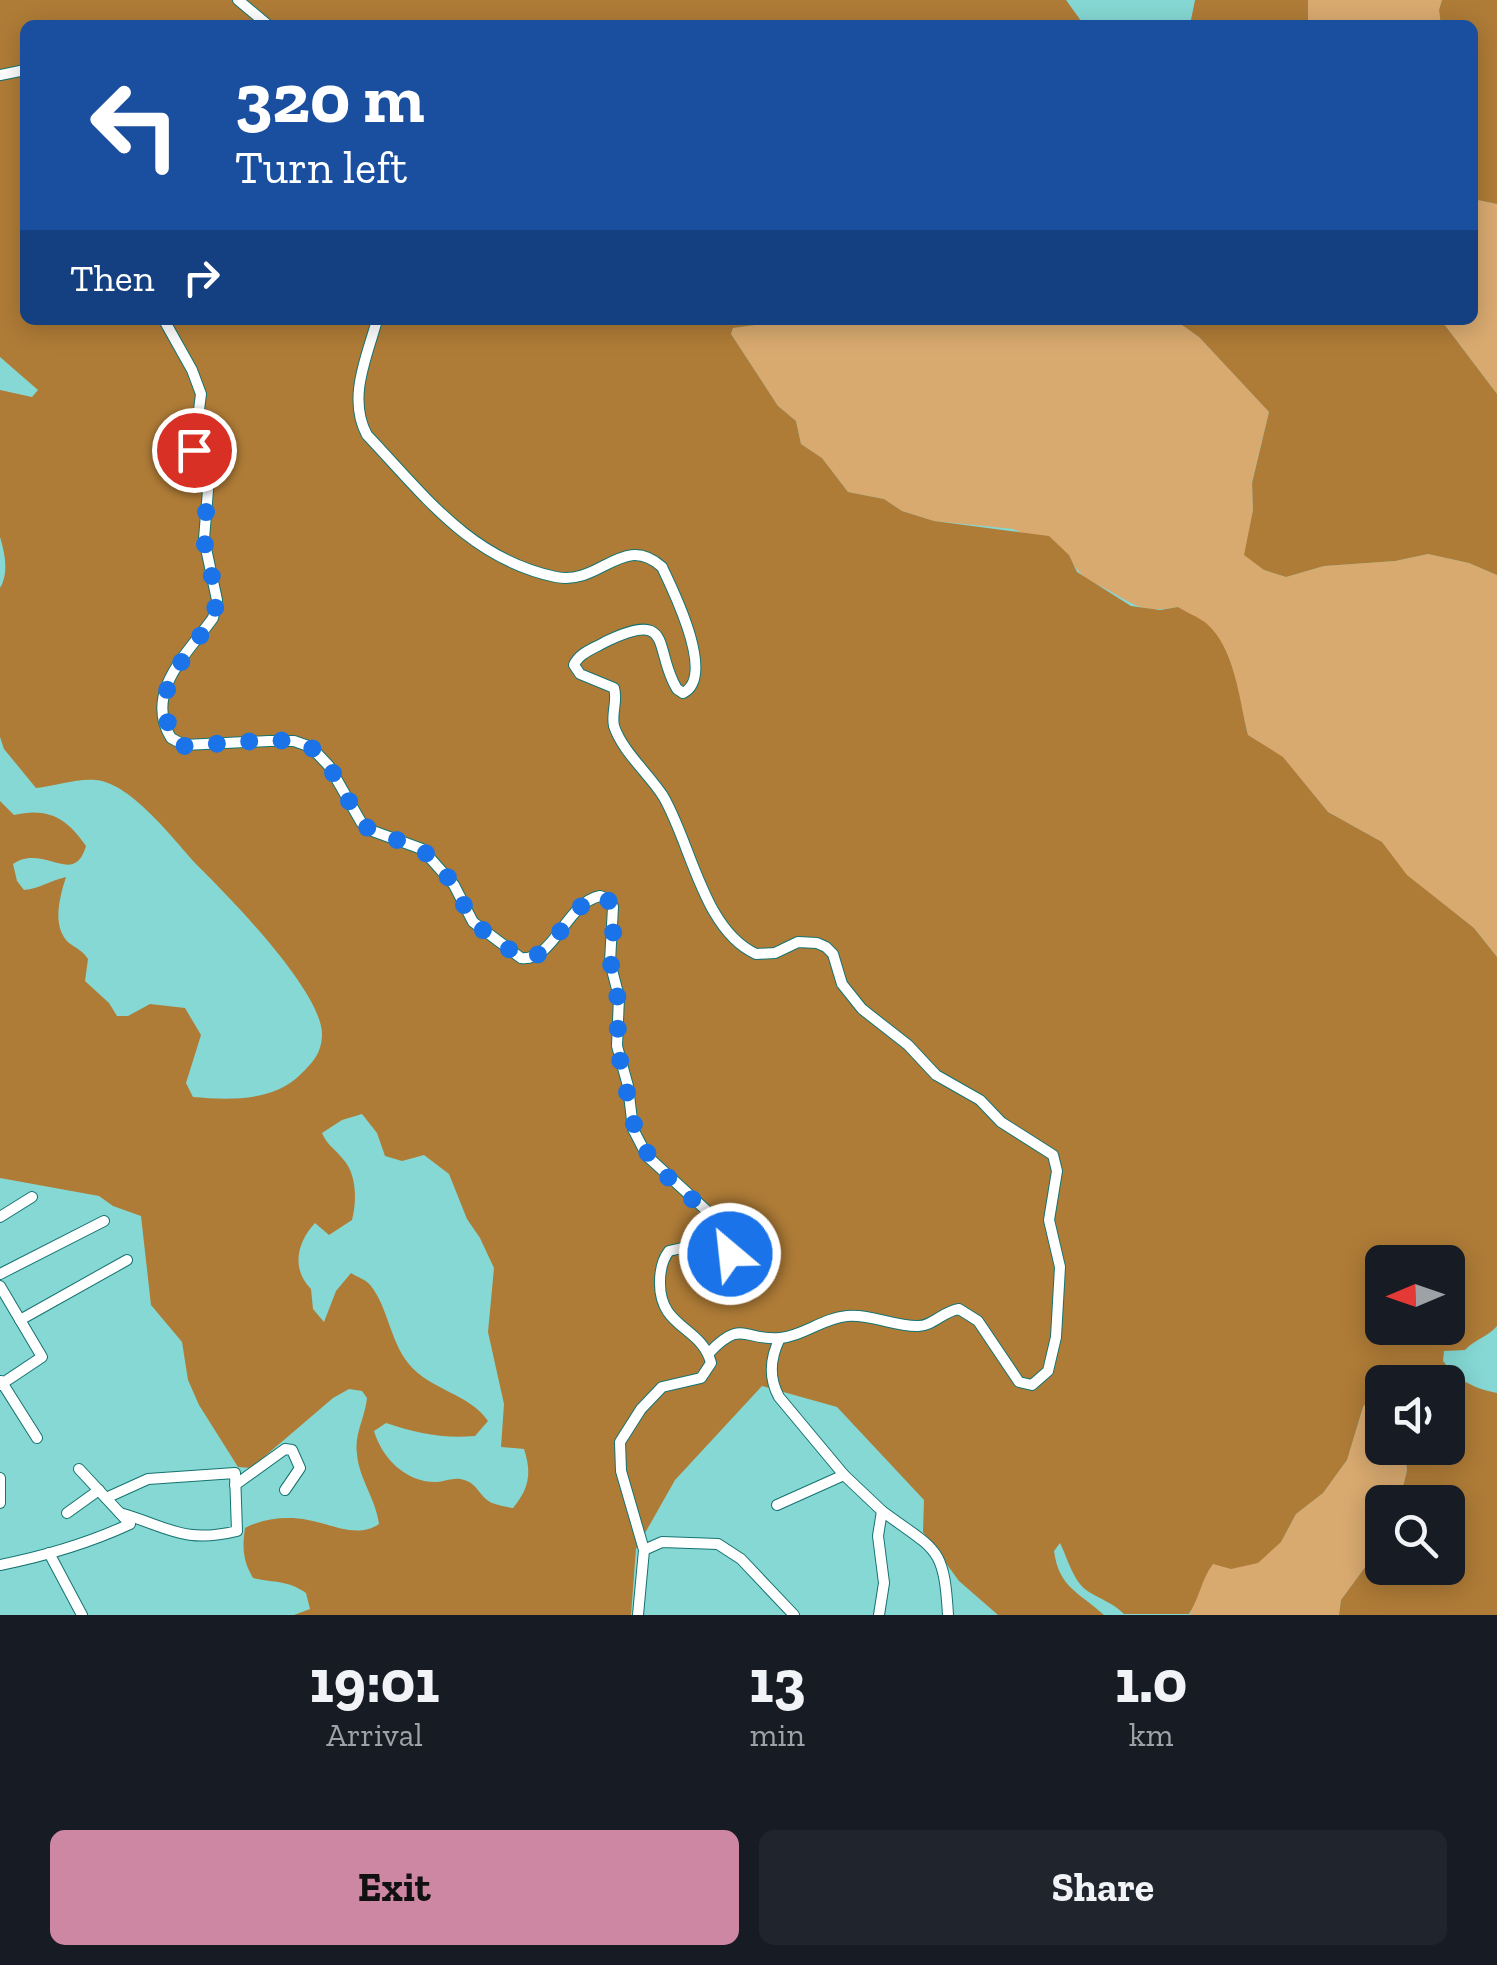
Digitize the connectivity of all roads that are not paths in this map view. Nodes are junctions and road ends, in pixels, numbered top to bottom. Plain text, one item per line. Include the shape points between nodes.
1 (238, 0) edge
2 (262, 20) edge
3 (167, 325) edge
4 (376, 325) edge
5 (32, 1197) dead end
6 (0, 1217) edge
7 (104, 1221) dead end
8 (127, 1260) dead end
9 (0, 1274) edge
10 (0, 1286) edge
11 (20, 1320) junction
12 (780, 1338) junction
13 (709, 1353) junction
14 (1, 1383) edge
15 (37, 1438) dead end
16 (79, 1469) dead end
17 (844, 1475) junction
18 (0, 1478) edge
19 (235, 1485) junction
20 (285, 1490) dead end
21 (103, 1494) junction
22 (0, 1504) edge
23 (777, 1505) dead end
24 (882, 1511) junction
25 (67, 1513) dead end
26 (120, 1513) junction
27 (644, 1550) junction
28 (49, 1554) junction
29 (0, 1565) edge
30 (82, 1615) edge
31 (638, 1615) edge
32 (794, 1615) edge
33 (879, 1615) edge
34 (948, 1615) edge

1 - 2 street
3 - 13 street via 200,386 194,450 208,486 204,540 217,600 215,614 167,682 168,734 184,746 269,740 311,747 361,822 422,849 454,884 472,922 521,958 540,954 584,901 608,899 617,1046 637,1138 658,1168 706,1210 730,1248 728,1262 716,1270 682,1248 669,1251 662,1264 666,1312
4 - 12 street via 358,394 359,419 462,534 503,560 557,577 590,574 626,554 662,567 696,657 692,688 677,689 664,648 644,628 584,653 574,665 616,691 618,734 665,800 730,934 756,954 798,942 826,947 862,1010 936,1075 980,1100 1056,1160 1049,1220 1060,1266 1056,1347 1036,1383 1019,1382 978,1321 959,1309 920,1326 837,1317
5 - 6 street
7 - 9 street
8 - 11 street
10 - 11 street
11 - 14 street via 42,1357
12 - 13 street via 736,1333
12 - 17 street via 771,1368 775,1390
13 - 27 street via 705,1375 662,1387 620,1442 621,1471
14 - 15 street
16 - 21 street
17 - 23 street
17 - 24 street
18 - 22 street
19 - 20 street via 292,1450 300,1468
19 - 21 street via 234,1473 148,1479
19 - 26 street via 237,1531 180,1535
21 - 25 street
21 - 26 street
24 - 33 street
24 - 34 street via 937,1552 946,1570
26 - 28 street via 130,1524
27 - 31 street
27 - 32 street via 662,1542 718,1544 742,1559
28 - 29 street
28 - 30 street

